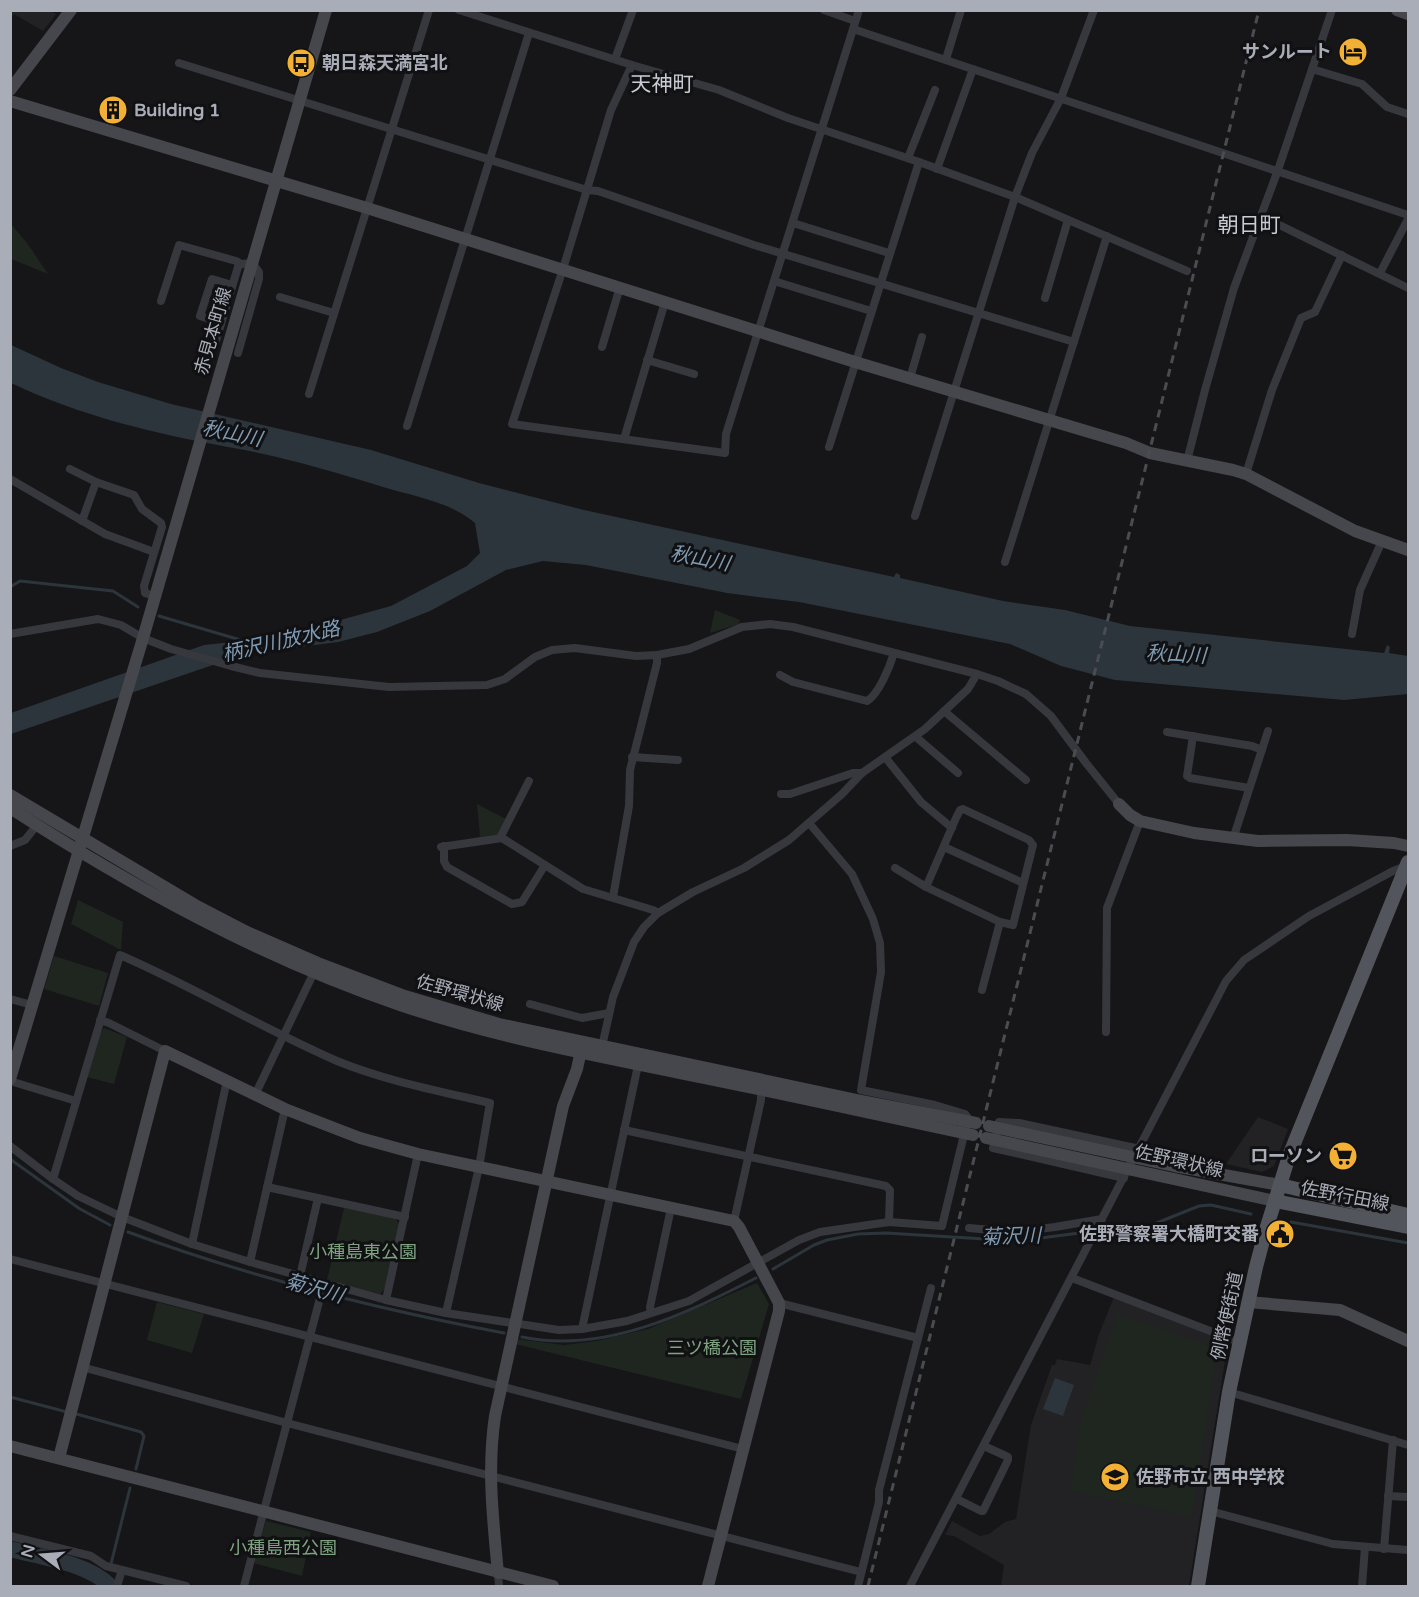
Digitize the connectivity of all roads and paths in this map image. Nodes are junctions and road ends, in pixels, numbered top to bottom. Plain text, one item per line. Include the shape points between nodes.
1 (71, 10) edge
2 (326, 10) edge
3 (429, 10) edge
4 (459, 10) edge
5 (633, 10) edge
6 (824, 10) edge
7 (859, 10) edge
8 (961, 10) edge
9 (1094, 10) edge
10 (1332, 10) edge
11 (1397, 10) edge
12 (1408, 14) edge
13 (854, 25) junction
14 (529, 33) junction
15 (615, 59) junction
16 (946, 59) junction
17 (179, 63) dead end
18 (632, 65) junction
19 (973, 69) junction
20 (1312, 69) junction
21 (10, 90) edge
22 (935, 90) dead end
23 (1061, 99) junction
24 (298, 100) junction
25 (10, 101) edge
26 (1408, 114) edge
27 (391, 129) junction
28 (822, 129) junction
29 (908, 158) junction
30 (489, 160) junction
31 (919, 162) junction
32 (938, 168) junction
33 (1278, 170) junction
34 (275, 181) junction
35 (587, 190) junction
36 (1015, 197) junction
37 (367, 208) junction
38 (1260, 216) junction
39 (1408, 217) edge
40 (1068, 220) junction
41 (793, 223) junction
42 (1107, 237) junction
43 (464, 239) junction
44 (783, 253) junction
45 (889, 253) junction
46 (1342, 255) junction
47 (247, 264) junction
48 (563, 269) junction
49 (1187, 271) dead end
50 (1380, 273) junction
51 (774, 281) junction
52 (880, 282) junction
53 (232, 285) junction
54 (620, 287) junction
55 (1408, 288) edge
56 (280, 297) dead end
57 (1045, 298) dead end
58 (161, 301) dead end
59 (665, 302) junction
60 (871, 311) junction
61 (334, 313) junction
62 (979, 314) junction
63 (221, 323) junction
64 (758, 331) junction
65 (922, 337) dead end
66 (1074, 342) junction
67 (215, 344) dead end
68 (602, 347) dead end
69 (237, 353) dead end
70 (647, 360) junction
71 (855, 362) junction
72 (694, 374) dead end
73 (910, 378) junction
74 (954, 392) junction
75 (309, 394) dead end
76 (1049, 420) junction
77 (406, 426) dead end
78 (624, 439) junction
79 (829, 447) dead end
80 (1187, 461) junction
81 (70, 469) dead end
82 (1246, 474) junction
83 (10, 479) edge
84 (96, 482) junction
85 (915, 516) dead end
86 (82, 521) junction
87 (1382, 542) junction
88 (1408, 550) edge
89 (154, 552) junction
90 (1005, 562) dead end
91 (154, 596) junction
92 (10, 634) edge
93 (1352, 634) dead end
94 (143, 638) junction
95 (894, 653) junction
96 (657, 655) junction
97 (977, 674) junction
98 (780, 675) dead end
99 (944, 711) junction
100 (1268, 731) dead end
101 (1167, 732) dead end
102 (1193, 736) junction
103 (916, 737) junction
104 (1262, 750) junction
105 (632, 757) junction
106 (885, 757) junction
107 (678, 760) dead end
108 (862, 773) junction
109 (958, 773) dead end
110 (1026, 780) dead end
111 (529, 781) dead end
112 (1249, 788) junction
113 (781, 794) dead end
114 (10, 795) edge
115 (1119, 804) joint
116 (10, 808) edge
117 (1140, 821) junction
118 (809, 823) junction
119 (37, 825) junction
120 (952, 828) junction
121 (83, 838) junction
122 (500, 838) junction
123 (1233, 839) junction
124 (10, 846) edge
125 (1408, 846) edge
126 (944, 847) junction
127 (79, 851) junction
128 (1407, 864) edge
129 (545, 866) junction
130 (895, 868) dead end
131 (1023, 883) junction
132 (926, 887) junction
133 (613, 897) junction
134 (658, 913) junction
135 (1000, 922) junction
136 (316, 968) junction
137 (982, 990) dead end
138 (10, 999) edge
139 (530, 1004) dead end
140 (32, 1005) junction
141 (609, 1013) junction
142 (99, 1020) junction
143 (1106, 1032) dead end
144 (284, 1037) junction
145 (582, 1047) junction
146 (165, 1051) junction
147 (601, 1051) junction
148 (638, 1065) junction
149 (10, 1080) edge
150 (227, 1080) junction
151 (762, 1085) junction
152 (255, 1095) junction
153 (76, 1101) junction
154 (285, 1110) junction
155 (970, 1129) junction
156 (624, 1130) junction
157 (992, 1133) junction
158 (10, 1146) edge
159 (418, 1154) junction
160 (749, 1156) junction
161 (1132, 1163) junction
162 (480, 1167) junction
163 (53, 1179) junction
164 (545, 1181) junction
165 (1280, 1185) junction
166 (267, 1187) junction
167 (610, 1195) junction
168 (318, 1198) junction
169 (1275, 1201) junction
170 (671, 1208) junction
171 (1408, 1215) edge
172 (122, 1217) junction
173 (405, 1217) junction
174 (734, 1221) junction
175 (1101, 1221) junction
176 (889, 1222) junction
177 (1408, 1227) edge
178 (969, 1228) dead end
179 (192, 1244) junction
180 (10, 1259) edge
181 (250, 1262) junction
182 (759, 1263) junction
183 (300, 1276) junction
184 (1072, 1278) junction
185 (104, 1283) junction
186 (323, 1285) junction
187 (931, 1288) dead end
188 (386, 1300) junction
189 (1248, 1302) junction
190 (779, 1303) junction
191 (446, 1313) junction
192 (651, 1313) junction
193 (514, 1324) junction
194 (582, 1329) junction
195 (309, 1337) junction
196 (918, 1338) junction
197 (1408, 1341) edge
198 (1239, 1342) junction
199 (82, 1367) junction
200 (501, 1386) junction
201 (1229, 1392) junction
202 (287, 1423) junction
203 (1392, 1440) junction
204 (1408, 1445) edge
205 (10, 1446) edge
206 (984, 1446) junction
207 (743, 1449) junction
208 (59, 1458) junction
209 (490, 1475) junction
210 (1388, 1496) junction
211 (1408, 1497) edge
212 (957, 1499) junction
213 (265, 1511) junction
214 (1210, 1511) junction
215 (721, 1535) junction
216 (10, 1536) edge
217 (1365, 1547) junction
218 (1384, 1549) junction
219 (1408, 1551) edge
220 (122, 1570) junction
221 (861, 1572) junction
222 (498, 1573) junction
223 (117, 1586) edge
224 (186, 1587) edge
225 (244, 1587) edge
226 (499, 1587) edge
227 (553, 1587) edge
228 (708, 1587) edge
229 (858, 1587) edge
230 (910, 1587) edge
231 (1198, 1587) edge
232 (1362, 1587) edge

1 - 21 street
2 - 24 street, 赤見本町線
3 - 27 street
4 - 14 street
5 - 15 street
6 - 13 street
7 - 13 street
8 - 16 street
9 - 23 street
10 - 20 street
11 - 12 street
13 - 16 street
13 - 28 street
14 - 15 street
14 - 30 street
15 - 18 street
16 - 19 street
17 - 24 street
18 - 28 street via 719,90
18 - 35 street via 611,110
19 - 23 street
19 - 32 street
20 - 26 street via 1362,84 1387,107
20 - 33 street
22 - 29 street
23 - 33 street
23 - 36 street via 1032,153
24 - 27 street
24 - 34 street, 赤見本町線
25 - 34 street
27 - 30 street
27 - 37 street
28 - 29 street
28 - 41 street
29 - 31 street
30 - 35 street
30 - 43 street
31 - 32 street
31 - 45 street
32 - 36 street
33 - 38 street
33 - 39 street
34 - 37 street
34 - 47 street, 赤見本町線
35 - 44 street
35 - 48 street
36 - 40 street
36 - 62 street
37 - 43 street
37 - 61 street
38 - 46 street
38 - 80 street via 1234,288
39 - 50 street
40 - 42 street
40 - 57 street
41 - 44 street
41 - 45 street
42 - 49 street
42 - 66 street
43 - 48 street
43 - 77 street
44 - 51 street
44 - 52 street
45 - 52 street
46 - 50 street
46 - 82 street via 1315,312 1300,318
47 - 53 street via 236,272
47 - 58 street via 179,245
47 - 69 street via 259,272 259,279
47 - 91 street, 赤見本町線 via 224,359
48 - 54 street
48 - 78 street via 512,424
50 - 55 street
51 - 60 street
51 - 64 street
52 - 60 street
52 - 62 street
53 - 63 street
53 - 63 street via 212,279 200,316
54 - 59 street
54 - 68 street
56 - 61 street
59 - 64 street
59 - 70 street
60 - 71 street
61 - 75 street
62 - 66 street
62 - 74 street
63 - 67 street
64 - 71 street
64 - 78 street via 726,434 725,453
65 - 73 street
66 - 76 street
70 - 72 street
70 - 78 street
71 - 73 street
71 - 79 street
73 - 74 street
74 - 76 street
74 - 85 street
76 - 80 street
76 - 90 street
80 - 82 street
81 - 84 street
82 - 87 street
83 - 86 street
84 - 86 street
84 - 89 street via 134,495 142,509 161,523
86 - 89 street via 125,543
87 - 88 street
87 - 93 street via 1360,590
89 - 91 street via 144,588 145,593
91 - 94 street, 赤見本町線
92 - 94 street via 98,619 121,625
94 - 96 street via 260,673 387,687 487,684 505,679 552,650 575,648
94 - 121 street, 赤見本町線
95 - 96 street via 770,624 742,627 689,649
95 - 97 street
95 - 98 street via 873,697 867,701
96 - 105 street
97 - 99 street via 968,689
97 - 115 street via 1026,694 1052,716
99 - 103 street
99 - 110 street
100 - 104 street
101 - 102 street
102 - 104 street
102 - 112 street via 1187,776
103 - 106 street
103 - 109 street
104 - 112 street
105 - 107 street
105 - 133 street via 629,806
106 - 108 street
106 - 120 street via 921,802
108 - 113 street
108 - 118 street
111 - 122 street
112 - 123 street
114 - 121 street
115 - 117 street
116 - 119 street
117 - 123 street
117 - 143 street via 1107,908
118 - 134 street via 765,856
118 - 155 street via 852,874 880,943 881,972 861,1090 965,1113
119 - 124 street via 25,840
119 - 127 street
120 - 126 street
120 - 131 street via 963,809 1029,840 1032,845
121 - 127 street
121 - 136 street, 佐野環状線 via 195,905
122 - 129 street
122 - 129 street via 442,847 444,861 447,867 512,904 522,902
123 - 125 street via 1347,840
126 - 131 street
126 - 132 street
127 - 136 street, 佐野環状線 via 192,916 243,941
127 - 140 street
128 - 161 street via 1309,916 1244,960 1226,981
128 - 165 main road, 例幣使街道
129 - 133 street via 583,889
130 - 132 street
131 - 135 street via 1013,925
132 - 135 street
133 - 134 street
134 - 141 street via 634,942
135 - 137 street
136 - 144 street
136 - 145 street, 佐野環状線
138 - 140 street
139 - 141 street via 582,1018
140 - 149 street
141 - 147 street
142 - 144 street via 120,955
142 - 146 street
142 - 153 street
144 - 152 street
144 - 162 street via 370,1073 490,1102
145 - 147 street, 佐野環状線
145 - 164 street via 562,1106
146 - 150 street
146 - 172 street
147 - 148 street, 佐野環状線
147 - 151 street, 佐野環状線
148 - 151 street, 佐野環状線
148 - 156 street
149 - 153 street
150 - 152 street
150 - 179 street
151 - 155 street, 佐野環状線
151 - 160 street
152 - 154 street
153 - 163 street
154 - 159 street via 360,1138
154 - 166 street
155 - 176 street via 942,1226
156 - 160 street
156 - 167 street
157 - 161 street
157 - 161 street, 佐野環状線
157 - 161 street via 1019,1123
158 - 163 street
159 - 162 street
159 - 173 street
160 - 174 street
160 - 176 street via 886,1186 890,1191
161 - 165 street, 佐野環状線 via 1174,1166
161 - 169 street, 佐野環状線
161 - 175 street
162 - 164 street
162 - 191 street
163 - 172 street
164 - 167 street
164 - 193 street
165 - 169 main road, 例幣使街道
165 - 171 main road, 佐野行田線
166 - 168 street
166 - 181 street
167 - 170 street
167 - 194 street
168 - 173 street
168 - 183 street
169 - 177 main road, 佐野行田線
169 - 189 main road, 例幣使街道
170 - 174 street
170 - 192 street
172 - 179 street
172 - 185 street
173 - 188 street
174 - 182 street
175 - 178 street via 1012,1232
175 - 184 street
176 - 182 street via 820,1232
179 - 181 street
180 - 185 street
181 - 183 street
182 - 190 street
182 - 192 street via 689,1301
183 - 186 street
184 - 198 street
184 - 206 street
185 - 195 street
185 - 199 street
186 - 188 street
186 - 195 street
187 - 196 street
188 - 191 street
189 - 197 street via 1340,1310
189 - 198 main road, 例幣使街道
190 - 196 street
190 - 207 street
191 - 193 street
192 - 194 street
193 - 194 street
193 - 200 street
195 - 200 street
195 - 202 street
196 - 221 street
198 - 201 main road, 例幣使街道
199 - 202 street
199 - 208 street
200 - 207 street
200 - 209 street via 491,1439
201 - 203 street
201 - 214 main road, 例幣使街道
202 - 209 street
202 - 213 street
203 - 204 street
203 - 210 street
205 - 208 street
206 - 212 street
206 - 212 street via 1008,1458 993,1491 981,1512
207 - 215 street
208 - 213 street
209 - 215 street
209 - 222 street
210 - 211 street
210 - 218 street
212 - 230 street
213 - 222 street
213 - 225 street
214 - 217 street via 1333,1544
214 - 231 main road, 例幣使街道
215 - 221 street
215 - 228 street
216 - 220 street via 91,1556 105,1566
217 - 218 street
217 - 232 street
218 - 219 street
220 - 223 street
220 - 224 street
221 - 229 street
222 - 226 street
222 - 227 street

